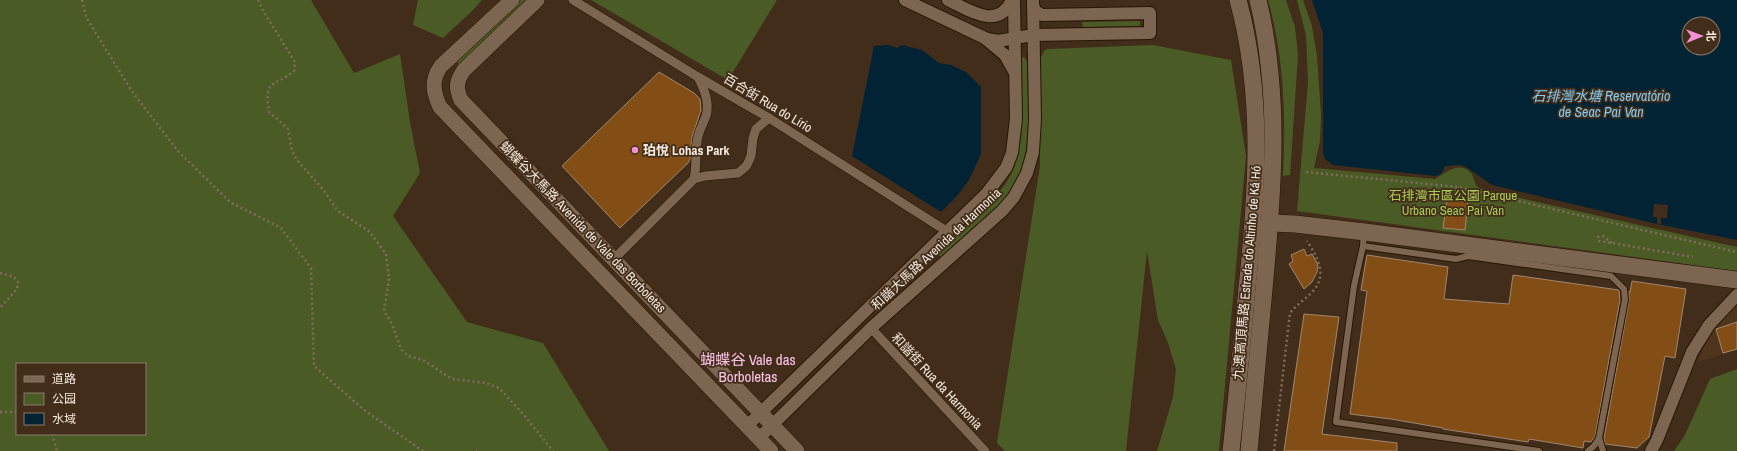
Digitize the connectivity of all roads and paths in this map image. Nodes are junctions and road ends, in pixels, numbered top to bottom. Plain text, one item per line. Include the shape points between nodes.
1 (82, 0) edge
2 (258, 0) edge
3 (512, 0) edge
4 (537, 0) edge
5 (573, 0) edge
6 (905, 0) edge
7 (948, 0) edge
8 (1013, 0) edge
9 (1238, 0) edge
10 (1258, 0) edge
11 (1033, 2) edge
12 (1034, 35) junction
13 (1015, 38) junction
14 (986, 39) junction
15 (1015, 74) junction
16 (698, 77) junction
17 (769, 118) junction
18 (1306, 172) dead end
19 (694, 179) junction
20 (1271, 223) junction
21 (1296, 224) junction
22 (948, 232) junction
23 (1364, 239) junction
24 (1612, 242) junction
25 (1737, 252) edge
26 (1694, 257) dead end
27 (614, 259) junction
28 (0, 273) edge
29 (1737, 280) edge
30 (1737, 295) edge
31 (0, 308) edge
32 (871, 328) junction
33 (0, 412) edge
34 (16, 412) edge
35 (761, 413) junction
36 (772, 424) junction
37 (747, 426) junction
38 (52, 435) edge
39 (759, 438) junction
40 (1599, 438) junction
41 (57, 451) edge
42 (423, 451) edge
43 (554, 451) edge
44 (771, 451) edge
45 (797, 451) edge
46 (985, 451) edge
47 (1231, 451) edge
48 (1249, 451) edge
49 (1274, 451) edge
50 (1540, 451) edge
51 (1588, 451) edge
52 (1603, 451) edge
53 (1651, 451) edge

1 - 42 path via 86,17 131,90 177,150 230,202 281,228 311,268 314,366 364,410
2 - 43 path via 295,62 294,71 271,84 268,90 269,112 288,129 292,151 297,160 338,211 370,232 386,254 389,279 384,311 392,324 401,350 408,356 423,360 452,379 486,383 499,388
3 - 37 street, 蝴蝶谷大馬路 Avenida de Vale das Borboletas via 440,66 433,82 440,107
4 - 27 street, 蝴蝶谷大馬路 Avenida de Vale das Borboletas via 464,70 458,79 458,93 461,100
5 - 16 street, 百合街 Rua do Lírio
6 - 14 street, 和諧大馬路 Avenida da Harmonia
7 - 8 street via 988,17 1004,12
8 - 13 street, 和諧大馬路 Avenida da Harmonia
9 - 47 main road, 九澳高頂馬路 Estrada do Altinho de Ká Hó via 1252,71 1256,169 1254,221
10 - 20 main road, 九澳高頂馬路 Estrada do Altinho de Ká Hó via 1267,42 1273,113
11 - 12 street, 和諧大馬路 Avenida da Harmonia
11 - 12 street, 和諧大馬路 Avenida da Harmonia via 1038,13 1042,15 1150,13 1150,33
12 - 13 street, 和諧大馬路 Avenida da Harmonia
12 - 32 street, 和諧大馬路 Avenida da Harmonia via 1033,152 1017,191 1002,210
13 - 14 street, 和諧大馬路 Avenida da Harmonia via 998,41
13 - 15 street, 和諧大馬路 Avenida da Harmonia
14 - 15 street via 1005,55
15 - 22 street, 和諧大馬路 Avenida da Harmonia via 1016,118 1012,153 1006,168 987,193
16 - 17 street, 百合街 Rua do Lírio
16 - 19 street via 705,91 707,105 697,141
17 - 19 street via 756,129 748,165 738,173
17 - 22 street, 百合街 Rua do Lírio
18 - 25 path via 1458,187
19 - 27 street
20 - 21 main road
20 - 48 main road, 九澳高頂馬路 Estrada do Altinho de Ká Hó
21 - 23 main road
21 - 49 path via 1319,260 1321,269 1318,284 1290,313
22 - 35 street, 和諧大馬路 Avenida da Harmonia
23 - 29 main road
23 - 40 lane via 1456,259 1468,256 1611,276 1620,283 1624,289 1625,300
23 - 50 lane via 1354,286 1336,422
24 - 24 path via 1601,242 1598,237 1603,236
24 - 26 path
27 - 35 street, 蝴蝶谷大馬路 Avenida de Vale das Borboletas
28 - 31 path via 14,277 18,282 17,289
30 - 53 street via 1709,326 1692,352
32 - 36 street, 和諧大馬路 Avenida da Harmonia
32 - 46 street, 和諧街 Rua da Harmonia
33 - 34 path
35 - 36 street, 蝴蝶谷大馬路 Avenida de Vale das Borboletas
35 - 37 street, 和諧大馬路 Avenida da Harmonia
36 - 39 street, 和諧大馬路 Avenida da Harmonia
36 - 45 street, 蝴蝶谷大馬路 Avenida de Vale das Borboletas
37 - 39 street, 蝴蝶谷大馬路 Avenida de Vale das Borboletas
38 - 41 path
39 - 44 street, 蝴蝶谷大馬路 Avenida de Vale das Borboletas
40 - 51 lane
40 - 52 lane

